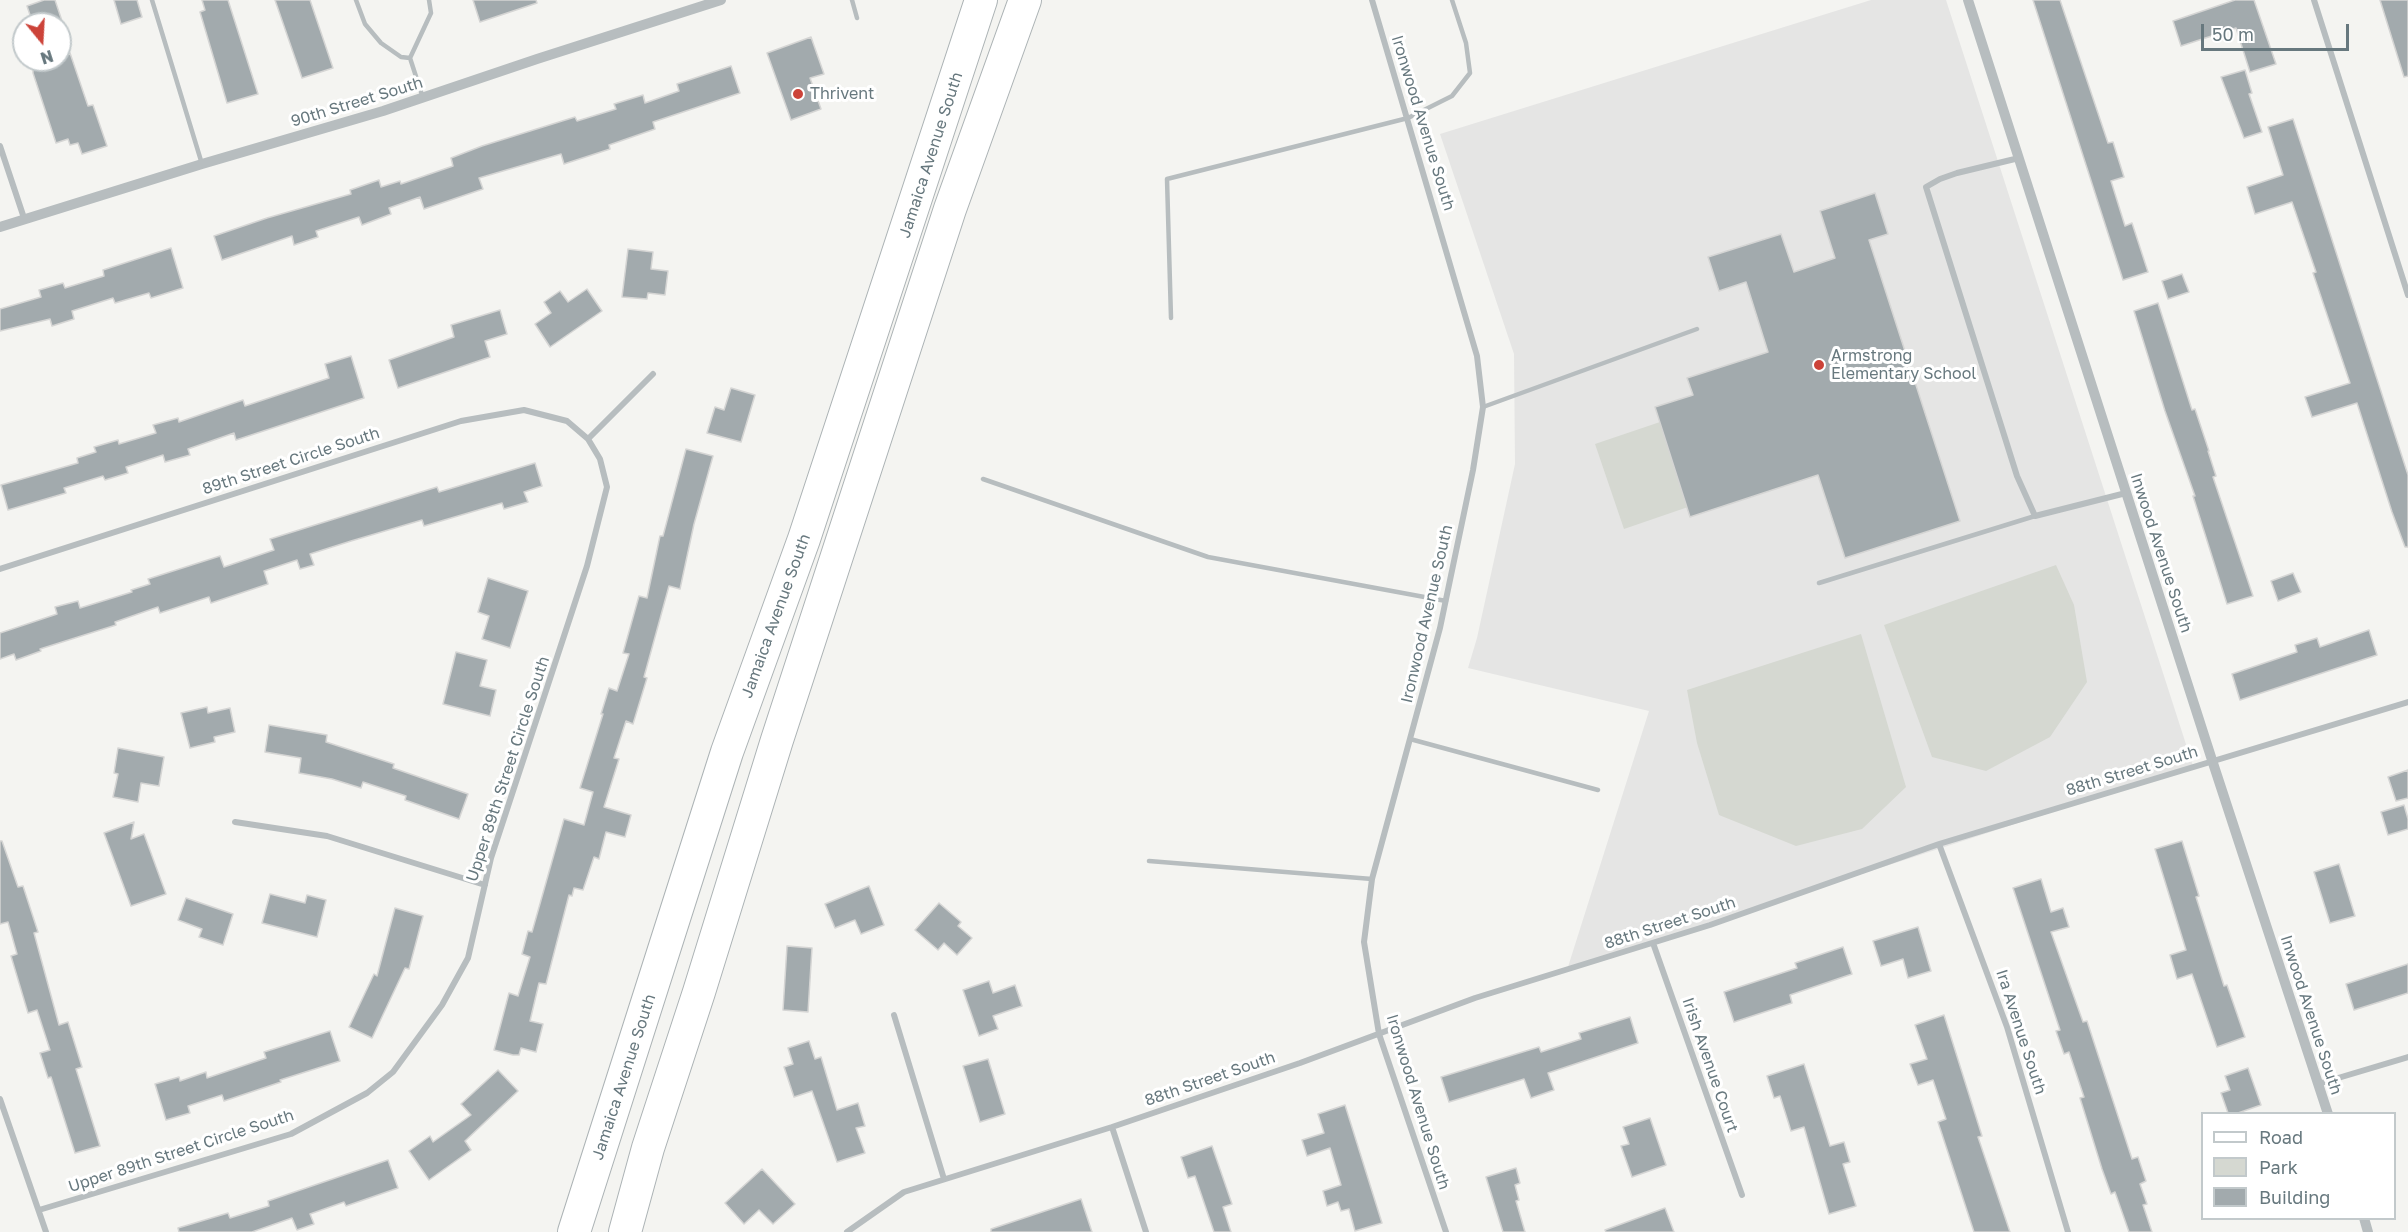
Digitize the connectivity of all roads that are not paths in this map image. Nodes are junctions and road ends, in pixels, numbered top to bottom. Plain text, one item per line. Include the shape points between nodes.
1 (152, 0) edge
2 (356, 0) edge
3 (429, 0) edge
4 (720, 0) edge
5 (852, 0) edge
6 (981, 0) edge
7 (1025, 0) edge
8 (1372, 0) edge
9 (1452, 0) edge
10 (1968, 0) edge
11 (2314, 0) edge
12 (857, 18) dead end
13 (410, 58) junction
14 (423, 98) junction
15 (1408, 118) junction
16 (0, 146) edge
17 (2019, 158) junction
18 (202, 164) junction
19 (24, 218) junction
20 (0, 227) edge
21 (2408, 295) edge
22 (1171, 318) dead end
23 (1697, 329) dead end
24 (653, 374) dead end
25 (1483, 407) junction
26 (588, 439) junction
27 (983, 478) dead end
28 (2126, 493) junction
29 (2035, 516) junction
30 (0, 569) edge
31 (1819, 583) dead end
32 (1446, 601) junction
33 (2408, 702) edge
34 (1410, 739) junction
35 (2212, 760) junction
36 (1599, 790) dead end
37 (235, 822) dead end
38 (1939, 844) junction
39 (1149, 861) dead end
40 (1372, 879) junction
41 (485, 885) junction
42 (1653, 943) junction
43 (894, 1015) dead end
44 (1380, 1034) junction
45 (2408, 1057) edge
46 (2318, 1084) junction
47 (0, 1099) edge
48 (2328, 1112) edge
49 (1112, 1127) junction
50 (944, 1179) junction
51 (1742, 1195) dead end
52 (39, 1210) junction
53 (46, 1232) edge
54 (574, 1232) edge
55 (625, 1232) edge
56 (847, 1232) edge
57 (1146, 1232) edge
58 (1446, 1232) edge
59 (2068, 1232) edge

1 - 18 lane
2 - 13 lane via 365,24 381,43 401,57
3 - 13 lane via 431,13
4 - 14 street, 90th Street South
5 - 12 lane
6 - 54 main road, Jamaica Avenue South via 804,538 727,752
7 - 55 main road, Jamaica Avenue South via 950,209 780,729
8 - 15 street, Ironwood Avenue South
9 - 15 lane via 1466,44 1470,73 1452,96
10 - 17 street, Inwood Avenue South
11 - 21 street
13 - 14 lane
14 - 18 street, 90th Street South
15 - 22 lane via 1167,180
15 - 25 street, Ironwood Avenue South via 1477,356
16 - 19 street
17 - 28 street, Inwood Avenue South
17 - 29 street via 1949,176 1926,187 2016,476
18 - 19 street, 90th Street South
19 - 20 street, 90th Street South
23 - 25 lane
24 - 26 street
25 - 32 street, Ironwood Avenue South
26 - 30 street, 89th Street Circle South via 567,421 524,410 461,421
26 - 41 street, Upper 89th Street Circle South via 600,459 607,487 587,566
27 - 32 lane via 1208,557
28 - 29 street
28 - 35 street, Inwood Avenue South
29 - 31 lane
32 - 34 street, Ironwood Avenue South
33 - 35 street, 88th Street South
34 - 36 lane
34 - 40 street, Ironwood Avenue South
35 - 38 street, 88th Street South
35 - 46 street, Inwood Avenue South
37 - 41 street via 327,836
38 - 42 street, 88th Street South
38 - 59 street, Ira Avenue South via 2007,1027
39 - 40 lane
40 - 44 street, Ironwood Avenue South via 1364,942
41 - 52 street, Upper 89th Street Circle South via 468,958 442,1005 393,1071 368,1093 291,1134
42 - 44 street, 88th Street South via 1475,999
42 - 51 street, Irish Avenue Court
43 - 50 street
44 - 49 street, 88th Street South
44 - 58 street, Ironwood Avenue South
45 - 46 street
46 - 48 street, Inwood Avenue South
47 - 52 street
49 - 50 street, 88th Street South
49 - 57 street
50 - 56 street, 88th Street South via 904,1192
52 - 53 street

